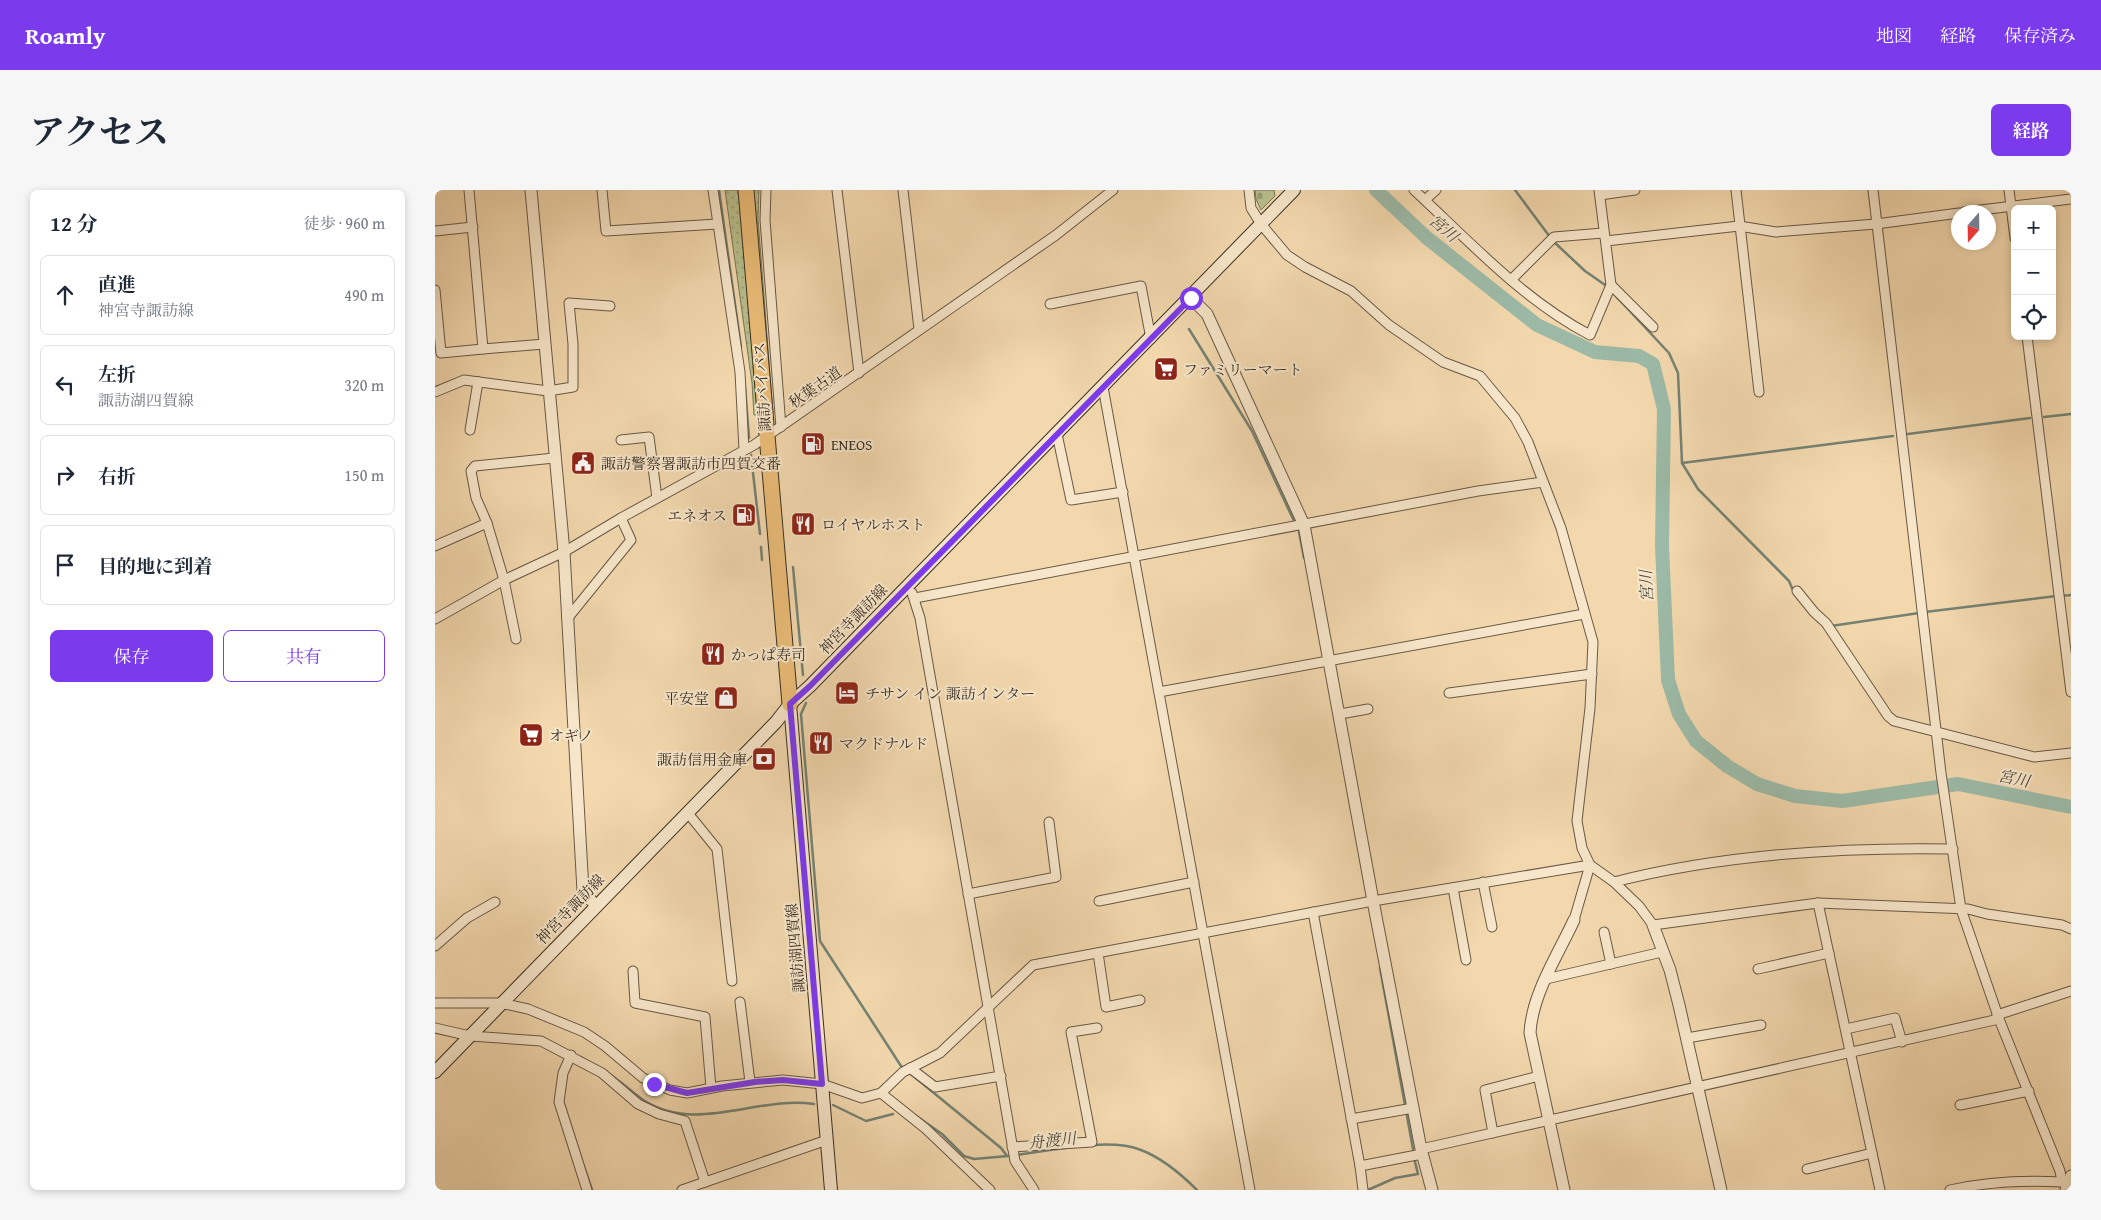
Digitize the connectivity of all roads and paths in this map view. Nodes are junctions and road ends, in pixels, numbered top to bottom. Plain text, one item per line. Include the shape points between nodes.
1 (469, 190) edge
2 (531, 190) edge
3 (602, 190) edge
4 (713, 190) edge
5 (746, 190) edge
6 (766, 190) edge
7 (837, 190) edge
8 (903, 190) edge
9 (1113, 190) edge
10 (1249, 190) edge
11 (1294, 190) edge
12 (1414, 190) edge
13 (1436, 190) edge
14 (1635, 190) edge
15 (1735, 190) edge
16 (1873, 190) edge
17 (2009, 190) edge
18 (1600, 192) edge
19 (2071, 198) edge
20 (1425, 200) junction
21 (2018, 205) edge
22 (2011, 206) joint
23 (1996, 208) edge
24 (1951, 214) edge
25 (717, 224) junction
26 (1261, 224) junction
27 (1876, 224) junction
28 (1739, 226) junction
29 (473, 227) junction
30 (435, 231) edge
31 (1605, 237) junction
32 (1511, 280) junction
33 (1611, 285) junction
34 (435, 290) edge
35 (1191, 298) junction
36 (1050, 304) dead end
37 (610, 306) dead end
38 (1653, 327) dead end
39 (919, 329) junction
40 (1151, 339) junction
41 (2027, 340) edge
42 (544, 344) junction
43 (483, 349) junction
44 (859, 373) junction
45 (478, 382) junction
46 (1103, 387) junction
47 (548, 391) junction
48 (435, 392) edge
49 (1759, 392) dead end
50 (781, 427) junction
51 (470, 430) dead end
52 (1057, 434) junction
53 (766, 437) junction
54 (621, 440) dead end
55 (744, 450) junction
56 (554, 458) junction
57 (1543, 482) junction
58 (1123, 492) junction
59 (657, 498) junction
60 (621, 518) junction
61 (487, 523) junction
62 (1304, 525) junction
63 (435, 546) edge
64 (564, 552) junction
65 (1133, 557) junction
66 (504, 580) junction
67 (1797, 591) dead end
68 (911, 592) junction
69 (1584, 614) junction
70 (435, 619) edge
71 (567, 619) junction
72 (516, 638) dead end
73 (1330, 660) junction
74 (1592, 674) junction
75 (1159, 692) junction
76 (2071, 692) edge
77 (1449, 693) dead end
78 (790, 704) junction
79 (1369, 709) dead end
80 (1340, 714) junction
81 (1936, 731) junction
82 (2071, 753) edge
83 (687, 812) junction
84 (1049, 822) dead end
85 (1953, 850) junction
86 (1590, 865) junction
87 (1195, 882) junction
88 (1483, 882) junction
89 (1614, 882) junction
90 (1453, 888) junction
91 (969, 894) junction
92 (1099, 901) dead end
93 (1373, 901) junction
94 (495, 902) dead end
95 (1818, 903) junction
96 (595, 906) junction
97 (1961, 908) junction
98 (1313, 912) junction
99 (1574, 920) joint
100 (1653, 925) junction
101 (1492, 927) dead end
102 (2071, 929) edge
103 (1604, 932) dead end
104 (1202, 933) junction
105 (435, 946) edge
106 (1098, 952) junction
107 (1662, 952) junction
108 (1829, 953) junction
109 (1466, 960) dead end
110 (1611, 964) junction
111 (1758, 969) dead end
112 (633, 971) dead end
113 (1546, 979) junction
114 (732, 981) dead end
115 (2071, 992) edge
116 (1140, 1000) dead end
117 (739, 1002) dead end
118 (500, 1003) junction
119 (435, 1004) edge
120 (989, 1006) junction
121 (1998, 1017) junction
122 (1761, 1025) dead end
123 (435, 1028) edge
124 (1097, 1028) dead end
125 (1846, 1029) junction
126 (469, 1036) junction
127 (1687, 1038) junction
128 (1902, 1042) junction
129 (1851, 1054) junction
130 (571, 1056) junction
131 (907, 1070) junction
132 (435, 1072) edge
133 (1001, 1076) junction
134 (1539, 1076) junction
135 (751, 1082) junction
136 (822, 1084) junction
137 (711, 1088) junction
138 (1699, 1088) junction
139 (2029, 1091) junction
140 (881, 1093) junction
141 (1960, 1105) dead end
142 (1413, 1108) junction
143 (1351, 1119) junction
144 (1549, 1120) junction
145 (1493, 1133) junction
146 (827, 1140) junction
147 (1013, 1148) junction
148 (1421, 1151) junction
149 (1872, 1153) junction
150 (1360, 1166) junction
151 (1807, 1169) dead end
152 (705, 1182) junction
153 (2067, 1183) edge
154 (1983, 1187) edge
155 (587, 1190) edge
156 (682, 1190) edge
157 (831, 1190) edge
158 (990, 1190) edge
159 (1035, 1190) edge
160 (1251, 1190) edge
161 (1363, 1190) edge
162 (1432, 1190) edge
163 (1565, 1190) edge
164 (1721, 1190) edge
165 (1880, 1190) edge
166 (1950, 1190) edge

1 - 29 street
2 - 42 street
3 - 25 street via 606,231
4 - 25 street
5 - 53 highway, 諏訪バイパス
6 - 50 street via 765,220
7 - 44 street
8 - 39 street
9 - 39 street, 秋葉古道 via 1056,234
10 - 26 street via 1251,208
11 - 26 main road, 神宮寺諏訪線
12 - 20 street
13 - 20 street
14 - 18 street
15 - 28 street
16 - 27 street
17 - 22 street
18 - 31 street
19 - 21 street
20 - 32 street
22 - 23 street
24 - 27 street
25 - 55 street via 741,372
26 - 35 main road, 神宮寺諏訪線
26 - 57 street via 1287,255 1351,291 1389,325 1443,362 1471,372 1488,383 1515,418
27 - 28 street via 1776,232
27 - 81 street
28 - 31 street
28 - 49 street
29 - 30 street
29 - 43 street
31 - 32 street via 1554,237
31 - 33 street
32 - 33 street via 1590,335
33 - 38 street
34 - 43 street via 441,353
35 - 40 main road, 神宮寺諏訪線
35 - 62 street via 1207,314
36 - 40 street via 1141,286
37 - 47 street via 569,303 573,387
39 - 44 street, 秋葉古道
40 - 46 main road, 神宮寺諏訪線
41 - 76 street
42 - 43 street
42 - 47 street
44 - 50 street, 秋葉古道
45 - 47 street
45 - 48 street via 464,380
45 - 51 street
46 - 52 main road, 神宮寺諏訪線
46 - 58 street
47 - 56 street
50 - 53 street, 秋葉古道
52 - 58 street via 1071,500
52 - 68 main road, 神宮寺諏訪線
53 - 55 street, 秋葉古道
53 - 78 highway, 諏訪バイパス
54 - 59 street via 649,437
55 - 59 street, 秋葉古道
56 - 61 street via 475,466 471,471 476,498
56 - 64 street
57 - 62 street via 1478,491
57 - 69 street via 1571,559
58 - 65 street
59 - 60 street, 秋葉古道
60 - 64 street, 秋葉古道
60 - 71 street via 631,540
61 - 63 street
61 - 66 street
62 - 65 street
62 - 73 street
64 - 66 street, 秋葉古道
64 - 71 street
65 - 68 street
65 - 75 street
66 - 70 street, 秋葉古道
66 - 72 street
67 - 81 street via 1827,623 1887,716 1894,721
68 - 78 main road, 神宮寺諏訪線
68 - 91 street via 921,618
69 - 73 street
69 - 74 street via 1593,642
71 - 96 street via 583,891
73 - 75 street
73 - 80 street
74 - 77 street
74 - 86 street via 1577,821 1582,848
75 - 87 street
78 - 83 main road, 神宮寺諏訪線
78 - 136 main road, 諏訪湖四賀線
79 - 80 street
80 - 93 street
81 - 82 street via 2034,757
81 - 85 street
83 - 96 main road, 神宮寺諏訪線
83 - 114 street via 717,849
84 - 91 street via 1056,877
85 - 89 street via 1890,848 1777,855 1646,874
85 - 97 street
86 - 88 street
86 - 89 street
86 - 99 street
87 - 92 street
87 - 104 street
88 - 90 street
88 - 101 street
89 - 100 street
90 - 93 street
90 - 109 street
91 - 120 street
93 - 98 street
93 - 142 street
94 - 105 street via 467,918
95 - 97 street
95 - 100 street
95 - 108 street
96 - 118 main road, 神宮寺諏訪線
97 - 102 street
97 - 121 street
98 - 104 street
98 - 143 street
99 - 113 street
100 - 107 street
103 - 110 street
104 - 106 street
104 - 160 street
106 - 116 street via 1106,1007
106 - 120 street via 1033,965
107 - 110 street
107 - 127 street via 1670,970
108 - 111 street
108 - 125 street
110 - 113 street
112 - 137 street via 635,1003 705,1017
113 - 134 street via 1531,1018 1530,1033
115 - 121 street
117 - 135 street
118 - 119 street
118 - 126 main road, 神宮寺諏訪線
118 - 137 street via 528,1009 584,1032 654,1084 687,1093
120 - 131 street via 940,1053
120 - 133 street
121 - 128 street
121 - 139 street
122 - 127 street
123 - 126 street
124 - 147 street via 1071,1032 1092,1142
125 - 128 street via 1895,1018
125 - 129 street
126 - 130 street via 535,1040
126 - 132 main road, 神宮寺諏訪線
127 - 138 street
128 - 129 street
129 - 138 street
129 - 149 street
130 - 152 street via 608,1077 638,1104 685,1121
130 - 155 street via 563,1073 559,1102
131 - 133 street via 935,1087
131 - 140 street
133 - 147 street
134 - 144 street
134 - 145 street via 1485,1090
135 - 136 street via 783,1080
135 - 137 street
136 - 140 street via 862,1098
136 - 146 main road, 諏訪湖四賀線
138 - 144 street
138 - 164 street
139 - 141 street
139 - 153 street
140 - 158 street via 926,1129
142 - 143 street
142 - 148 street
143 - 150 street
144 - 145 street
144 - 163 street
145 - 148 street
146 - 152 street
146 - 157 main road, 諏訪湖四賀線
147 - 159 street via 1015,1160
148 - 150 street
148 - 162 street
149 - 151 street
149 - 165 street
150 - 161 street
152 - 156 street
153 - 154 street
154 - 166 street

